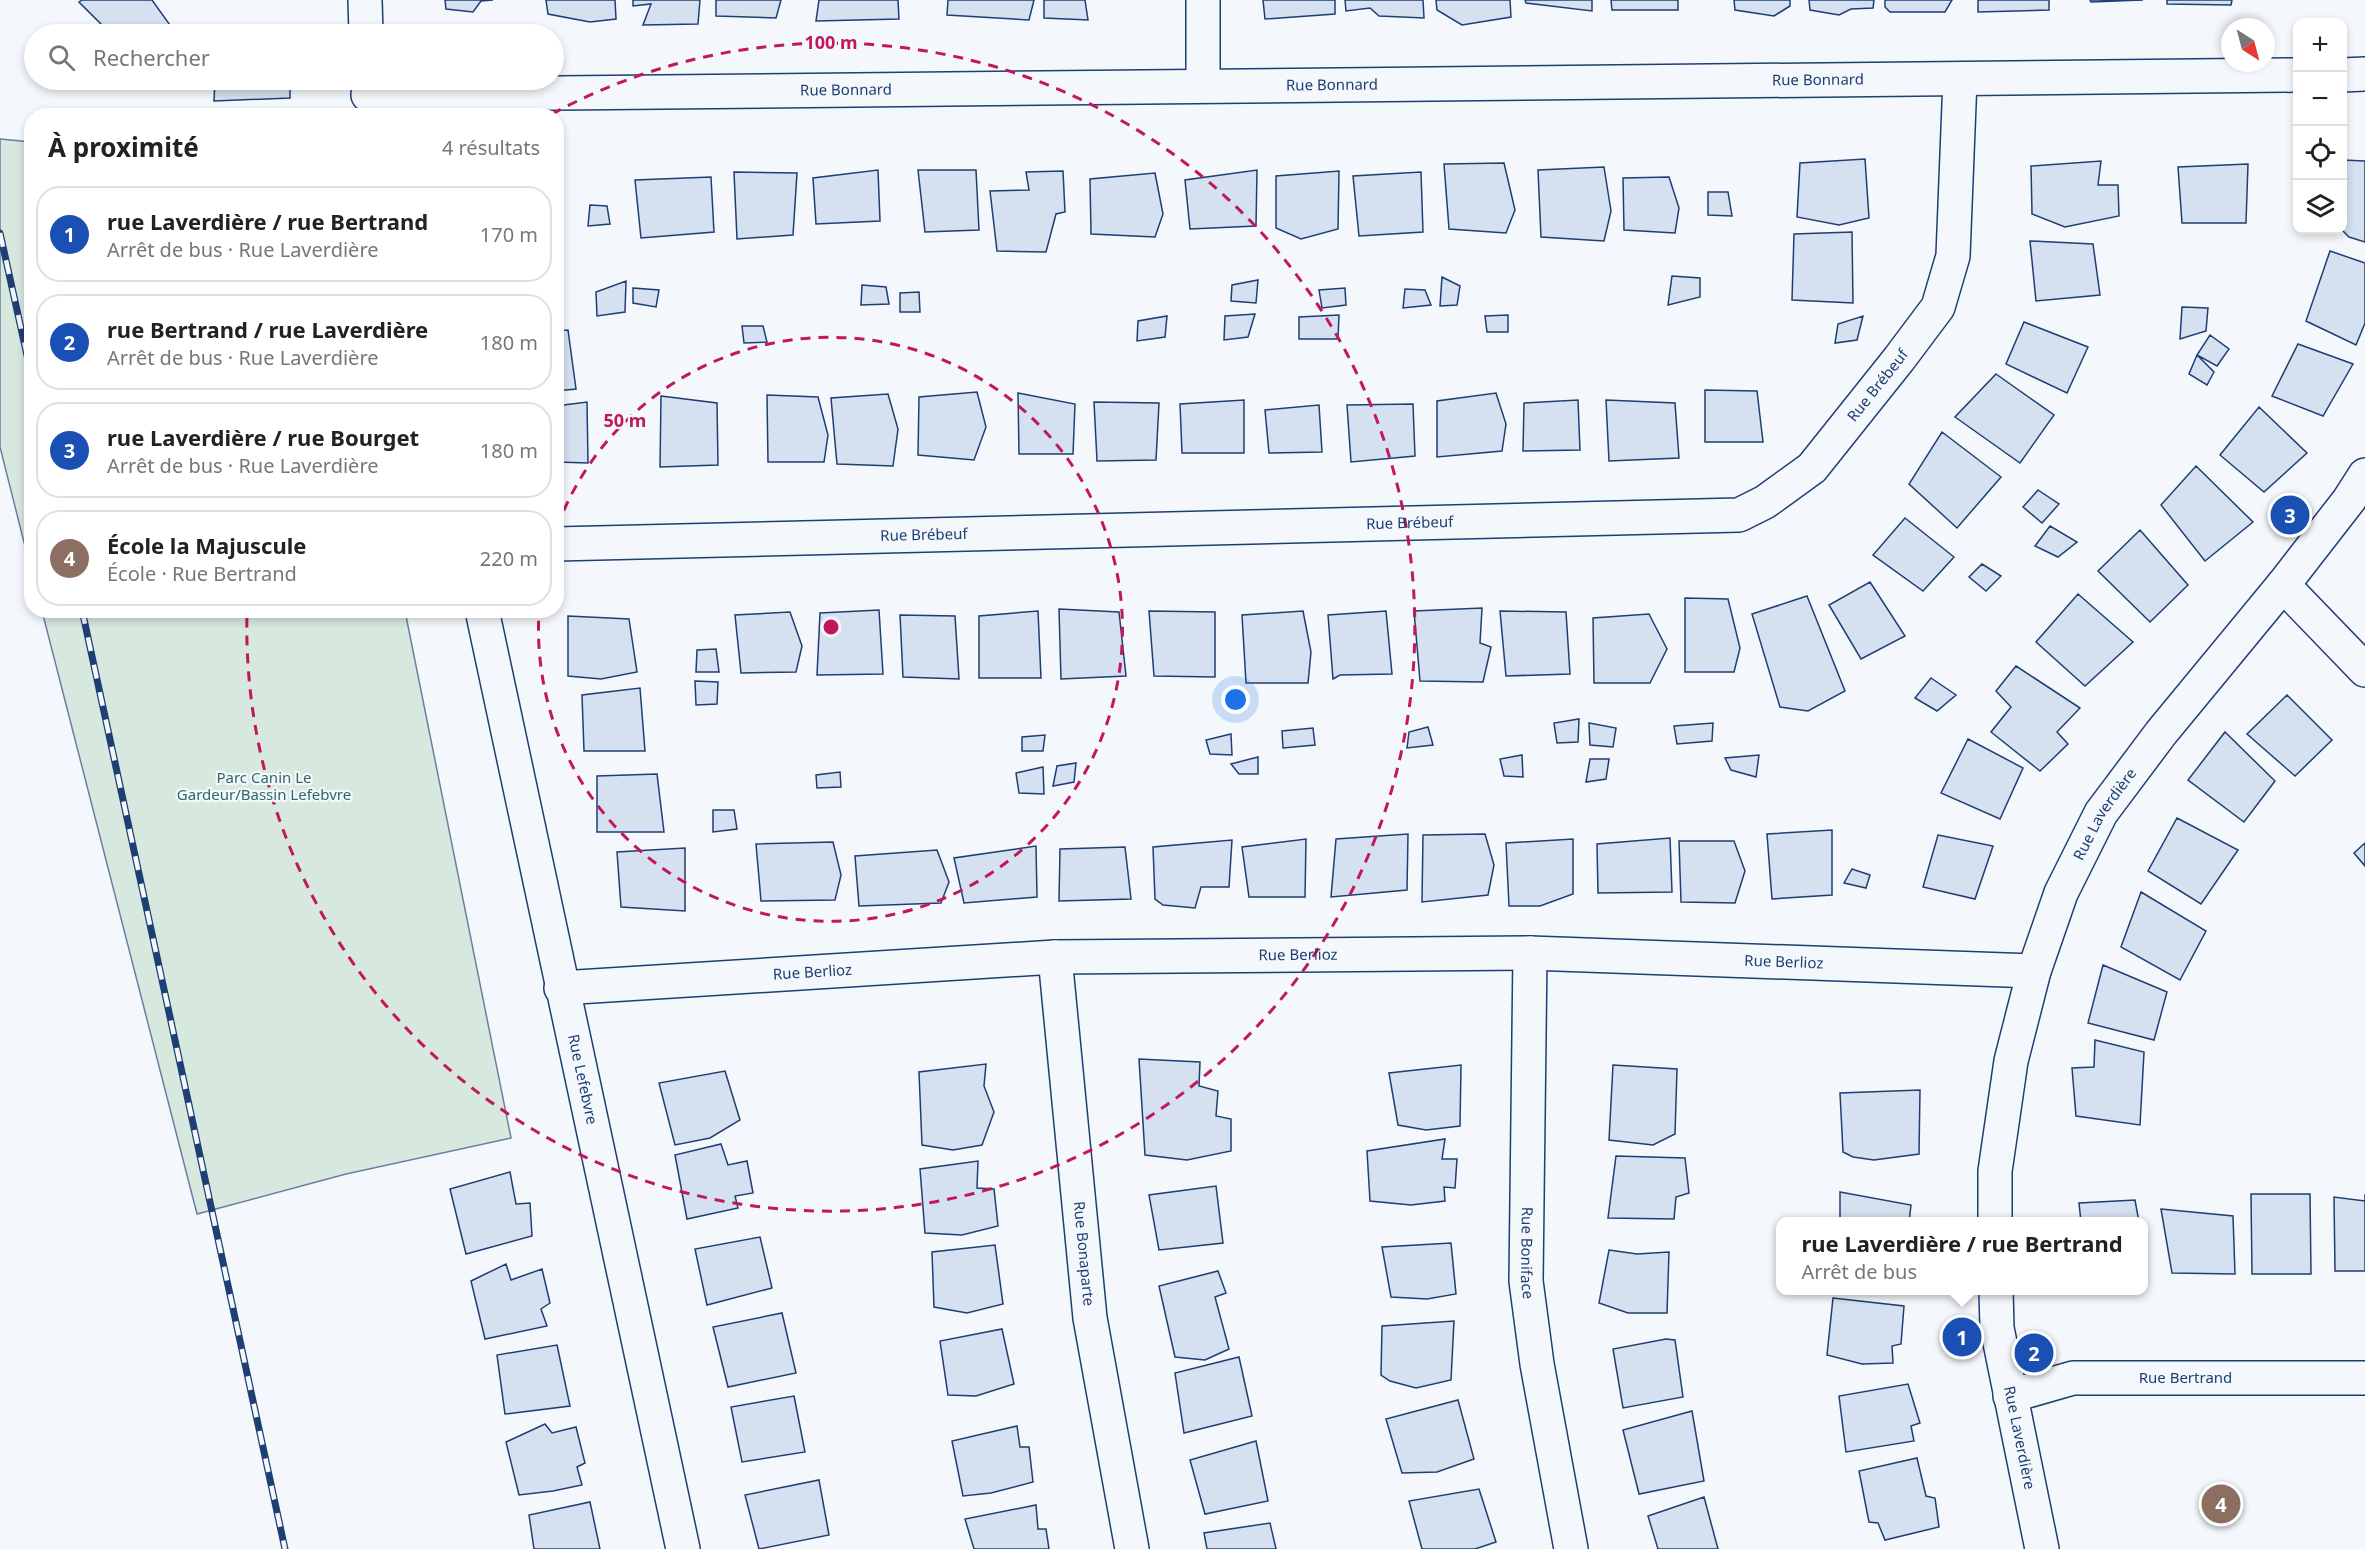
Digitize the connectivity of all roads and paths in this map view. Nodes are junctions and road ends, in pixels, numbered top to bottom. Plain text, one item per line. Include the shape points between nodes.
1 (364, 0) edge
2 (1203, 0) edge
3 (365, 24) edge
4 (2293, 75) edge
5 (2347, 75) edge
6 (2365, 75) edge
7 (1960, 79) junction
8 (1203, 85) junction
9 (368, 97) edge
10 (2365, 475) edge
11 (564, 544) edge
12 (2283, 585) junction
13 (484, 618) edge
14 (2365, 670) edge
15 (1530, 952) junction
16 (1055, 957) junction
17 (2034, 971) junction
18 (561, 988) junction
19 (1995, 1217) edge
20 (1996, 1295) edge
21 (2365, 1378) edge
22 (2010, 1396) junction
23 (683, 1549) edge
24 (1132, 1549) edge
25 (1571, 1549) edge
26 (2042, 1549) edge

1 - 3 street
2 - 8 street
4 - 7 street, Rue Bonnard
5 - 6 street
7 - 8 street, Rue Bonnard
7 - 11 street, Rue Brébeuf via 1953,256 1938,307 1812,468 1765,502 1739,515
8 - 9 street, Rue Bonnard
10 - 12 street, Rue Laverdière
12 - 14 street
12 - 17 street, Rue Laverdière via 2160,732 2100,813 2061,893
13 - 18 street, Rue Lefebvre
15 - 16 street, Rue Berlioz
15 - 17 street, Rue Berlioz
15 - 25 street, Rue Boniface via 1526,1281
16 - 18 street, Rue Berlioz
16 - 24 street, Rue Bonaparte via 1090,1318
17 - 19 street, Rue Laverdière via 2011,1061 1995,1171
18 - 23 street, Rue Lefebvre
20 - 22 street, Rue Laverdière via 1997,1328
21 - 22 street, Rue Bertrand via 2073,1378
22 - 26 street, Rue Laverdière

